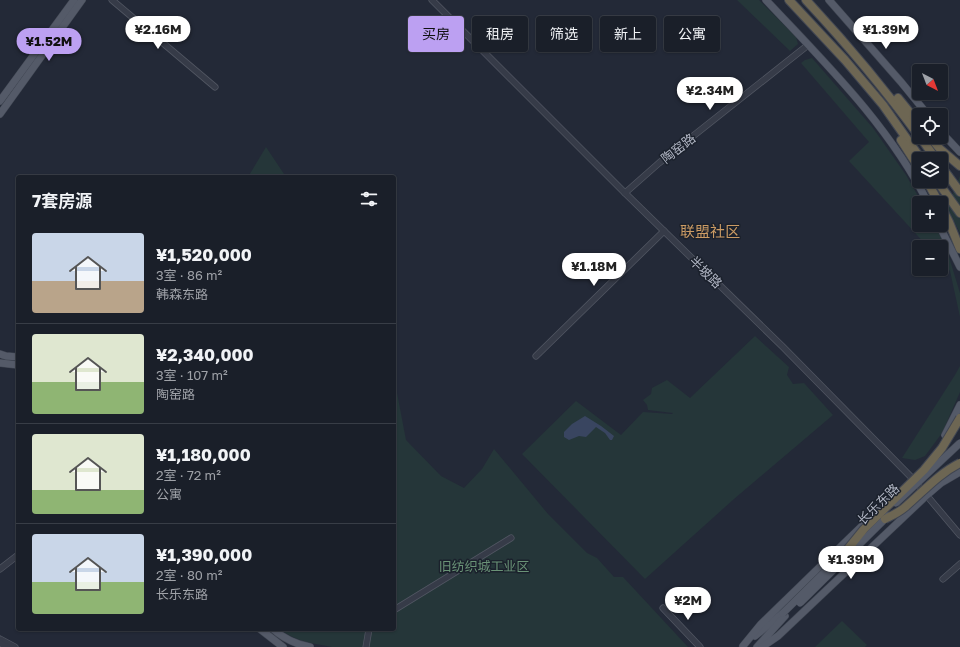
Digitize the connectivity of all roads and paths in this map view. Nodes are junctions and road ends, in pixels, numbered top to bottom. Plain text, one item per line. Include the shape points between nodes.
1 (74, 0) edge
2 (82, 0) edge
3 (112, 0) edge
4 (432, 0) edge
5 (766, 0) edge
6 (789, 0) edge
7 (806, 0) edge
8 (828, 0) edge
9 (836, 32) junction
10 (808, 45) junction
11 (215, 87) dead end
12 (0, 101) edge
13 (883, 105) junction
14 (922, 108) edge
15 (0, 114) edge
16 (912, 115) edge
17 (912, 126) edge
18 (948, 139) edge
19 (936, 144) edge
20 (916, 152) edge
21 (960, 152) edge
22 (912, 157) edge
23 (960, 166) edge
24 (949, 176) joint
25 (960, 186) edge
26 (942, 188) edge
27 (960, 192) edge
28 (625, 193) junction
29 (924, 196) edge
30 (960, 213) edge
31 (948, 222) edge
32 (664, 231) junction
33 (942, 232) edge
34 (960, 249) edge
35 (960, 267) edge
36 (0, 354) edge
37 (536, 356) dead end
38 (16, 357) edge
39 (0, 363) edge
40 (16, 365) edge
41 (960, 405) edge
42 (960, 418) edge
43 (960, 443) edge
44 (960, 450) edge
45 (960, 462) edge
46 (960, 472) edge
47 (912, 478) junction
48 (927, 495) junction
49 (885, 520) junction
50 (960, 535) edge
51 (511, 538) dead end
52 (847, 550) junction
53 (16, 557) edge
54 (960, 564) edge
55 (0, 570) edge
56 (943, 579) dead end
57 (663, 608) dead end
58 (396, 609) edge
59 (784, 615) junction
60 (263, 631) edge
61 (276, 631) edge
62 (369, 631) edge
63 (0, 639) edge
64 (0, 643) edge
65 (742, 646) edge
66 (7, 647) edge
67 (15, 647) edge
68 (283, 647) edge
69 (310, 647) edge
70 (366, 647) edge
71 (700, 647) edge
72 (757, 647) edge
73 (762, 647) edge

1 - 12 main road
2 - 15 main road
3 - 11 street
4 - 28 street, 半坡路
5 - 10 main road
6 - 13 highway
7 - 9 highway
8 - 14 main road
9 - 16 highway via 855,46
9 - 17 highway
10 - 28 street, 陶窑路
10 - 29 main road via 896,148
13 - 20 highway
13 - 22 highway
18 - 21 main road
19 - 23 highway
24 - 25 highway
24 - 27 highway
26 - 30 highway
28 - 32 street, 半坡路
31 - 34 highway
32 - 37 street
32 - 47 street, 半坡路
33 - 35 main road
36 - 38 main road
39 - 40 main road
41 - 47 main road via 936,450
42 - 52 highway, bridge via 942,448 924,470 864,529
43 - 52 main road, 长乐东路, bridge
44 - 49 main road, 长乐东路, bridge
45 - 49 highway, bridge via 949,468 903,509
46 - 48 main road
47 - 48 street, 半坡路
47 - 65 main road via 760,624
48 - 50 street, 半坡路
48 - 73 main road via 778,636
49 - 59 main road, 长乐东路, bridge
51 - 58 street
52 - 59 main road, 长乐东路, bridge
53 - 55 street
54 - 56 street
57 - 71 street
59 - 65 main road, 长乐东路
59 - 72 main road, 长乐东路
60 - 68 main road
61 - 69 main road via 287,640
62 - 70 street
63 - 67 street
64 - 66 street

